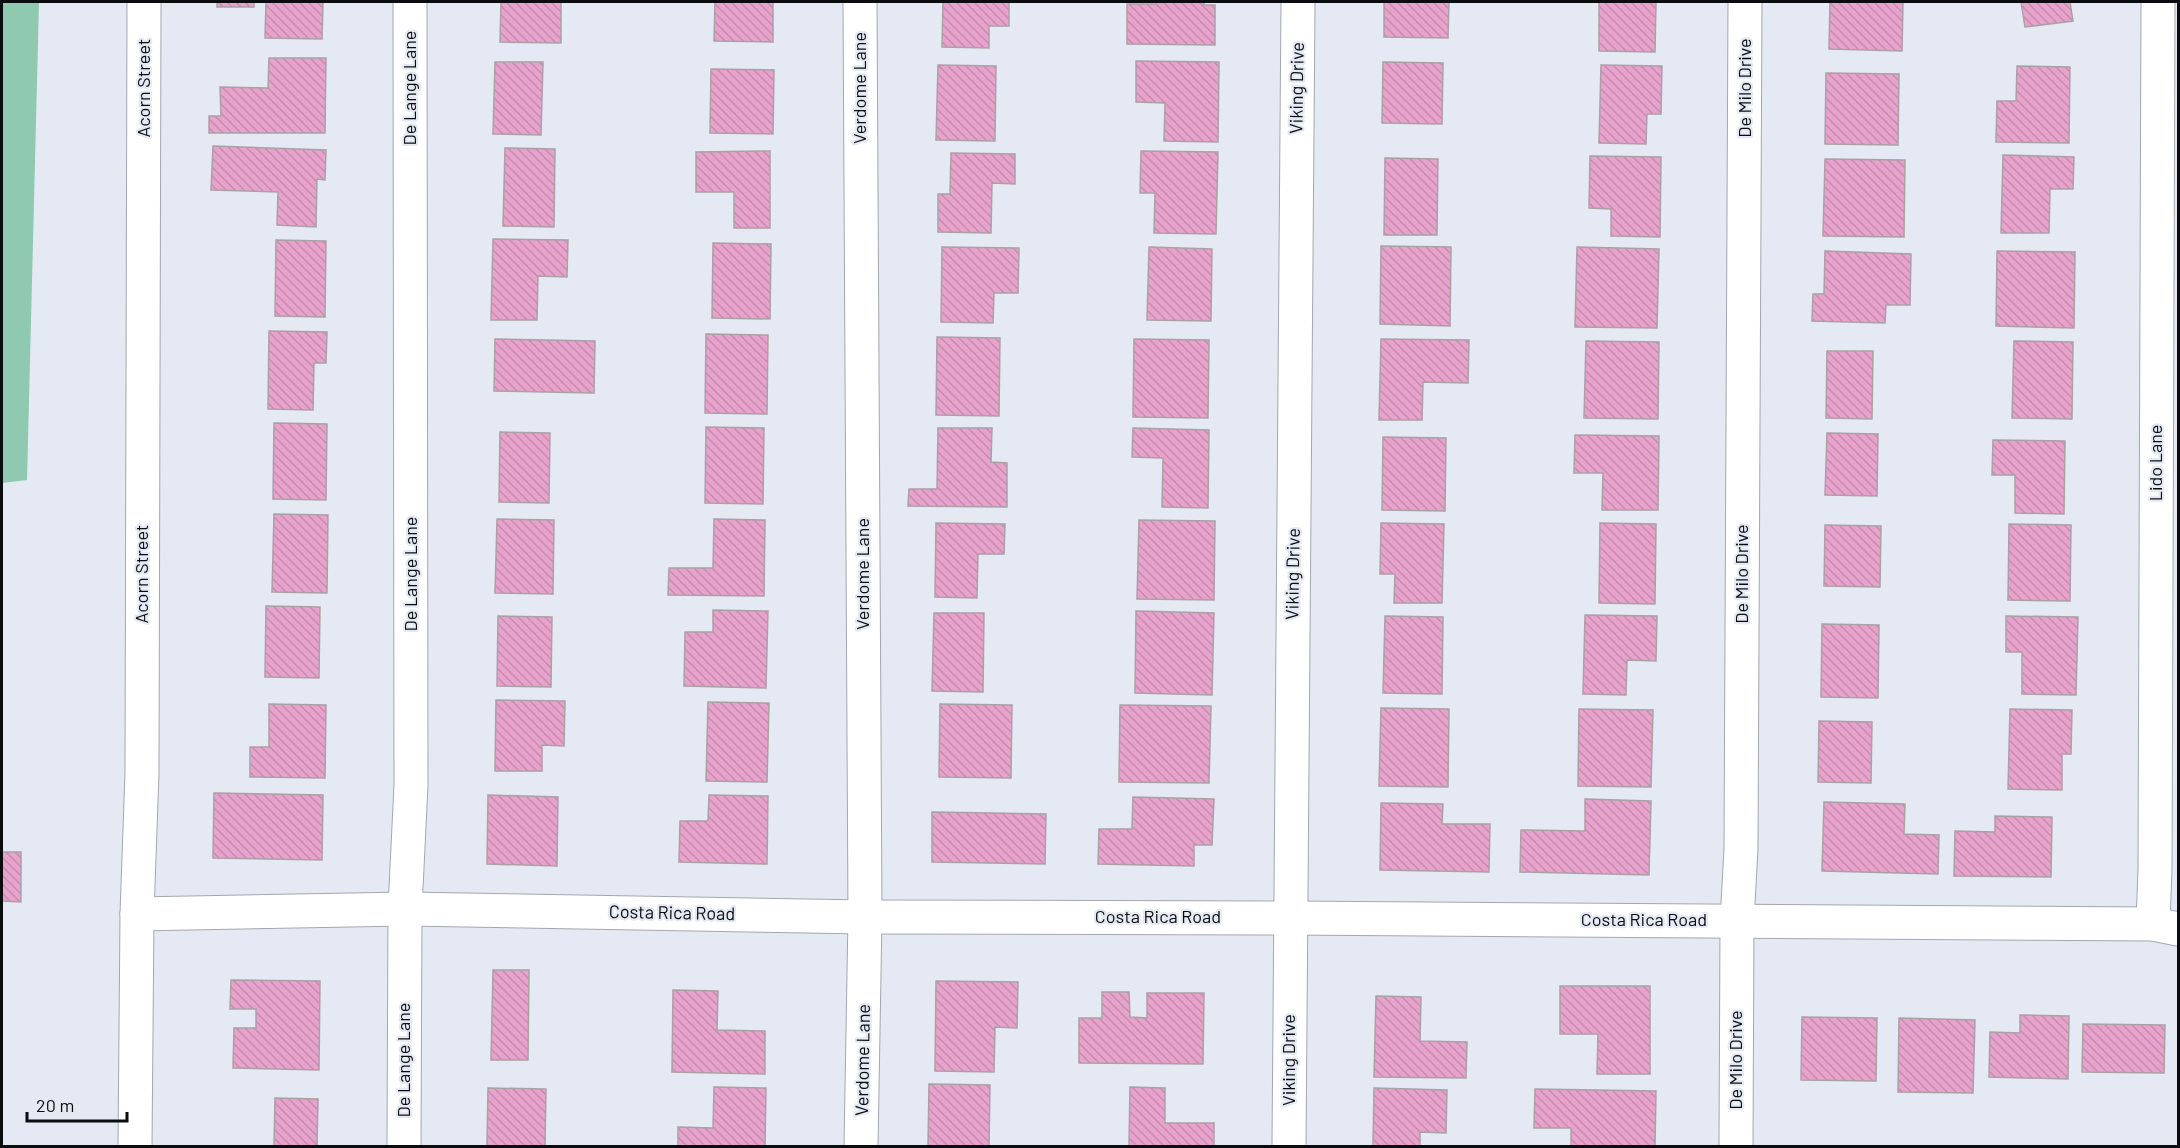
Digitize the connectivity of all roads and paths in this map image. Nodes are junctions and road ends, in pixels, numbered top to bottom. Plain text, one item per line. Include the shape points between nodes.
1 (144, 2) edge
2 (410, 2) edge
3 (860, 2) edge
4 (1298, 2) edge
5 (1745, 2) edge
6 (2158, 2) edge
7 (405, 909) junction
8 (137, 914) junction
9 (865, 917) junction
10 (1290, 918) junction
11 (1737, 921) junction
12 (2166, 927) edge
13 (135, 1146) edge
14 (404, 1146) edge
15 (861, 1146) edge
16 (1289, 1146) edge
17 (1736, 1146) edge

1 - 8 street, Acorn Street via 142,773
2 - 7 street, De Lange Lane via 411,785
3 - 9 street, Verdome Lane
4 - 10 street, Viking Drive
5 - 11 street, De Milo Drive via 1741,849
6 - 12 street, Lido Lane via 2155,857
7 - 8 street, Costa Rica Road
7 - 9 street, Costa Rica Road
7 - 14 street, De Lange Lane
8 - 13 street, Acorn Street
9 - 10 street, Costa Rica Road
9 - 15 street, Verdome Lane
10 - 11 street, Costa Rica Road
10 - 16 street, Viking Drive
11 - 12 street, Costa Rica Road
11 - 17 street, De Milo Drive

